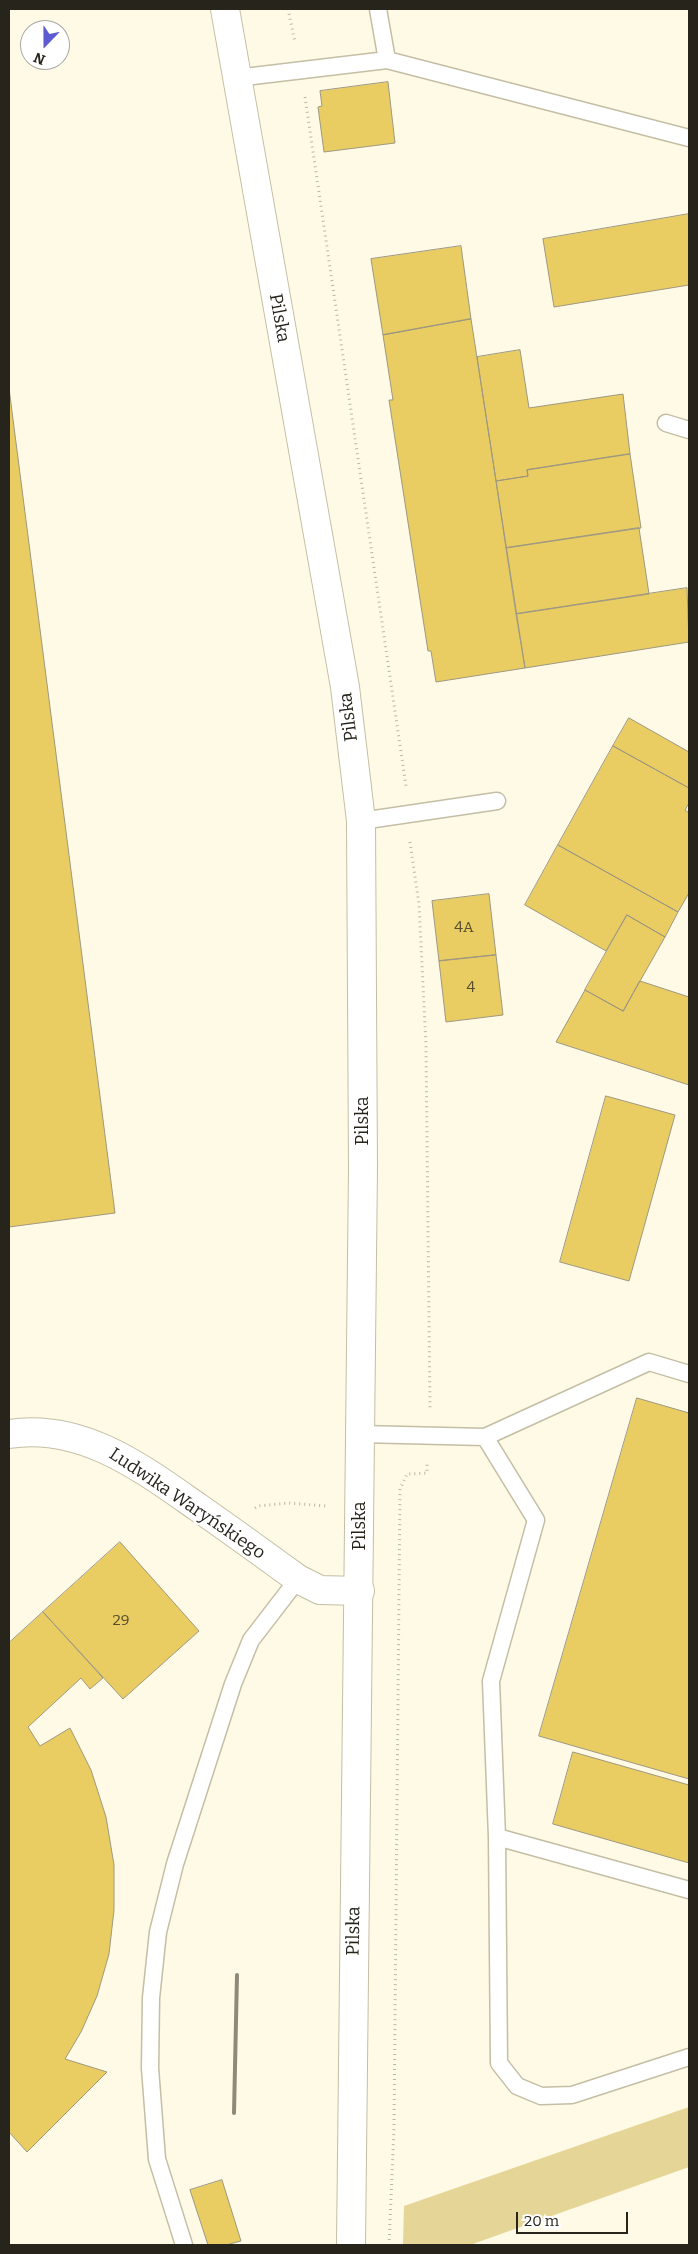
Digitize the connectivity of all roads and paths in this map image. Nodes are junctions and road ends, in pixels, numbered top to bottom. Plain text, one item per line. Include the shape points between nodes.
1 (224, 9) edge
2 (378, 9) edge
3 (387, 60) junction
4 (236, 78) junction
5 (689, 138) edge
6 (666, 422) dead end
7 (689, 430) edge
8 (497, 801) dead end
9 (361, 821) junction
10 (689, 1374) edge
11 (9, 1434) edge
12 (360, 1434) junction
13 (485, 1437) junction
14 (360, 1507) junction
15 (400, 1509) dead end
16 (233, 1532) junction
17 (298, 1578) junction
18 (360, 1591) junction
19 (497, 1837) junction
20 (689, 1890) edge
21 (689, 2057) edge
22 (389, 2221) dead end
23 (351, 2242) edge
24 (184, 2245) edge
25 (389, 2245) edge

1 - 4 street, Pilska
2 - 3 lane
3 - 4 lane
3 - 5 lane
4 - 9 street, Pilska via 345,687
6 - 7 lane
8 - 9 lane
9 - 12 street, Pilska via 363,1168
10 - 13 lane via 649,1362
11 - 16 street, Ludwika Waryńskiego via 67,1436 100,1446 131,1462
12 - 13 lane
12 - 14 street, Pilska
13 - 19 lane via 536,1520 491,1681
14 - 15 path
14 - 16 path via 289,1503 258,1506
14 - 18 street, Pilska
16 - 17 street, Ludwika Waryńskiego
17 - 18 street, Ludwika Waryńskiego via 320,1590
17 - 24 lane via 252,1640 233,1684 175,1864 158,1932 151,1998 150,2068 156,2150
18 - 23 street, Pilska
19 - 20 lane
19 - 21 lane via 499,2062 517,2086 541,2096 572,2095
22 - 25 path

